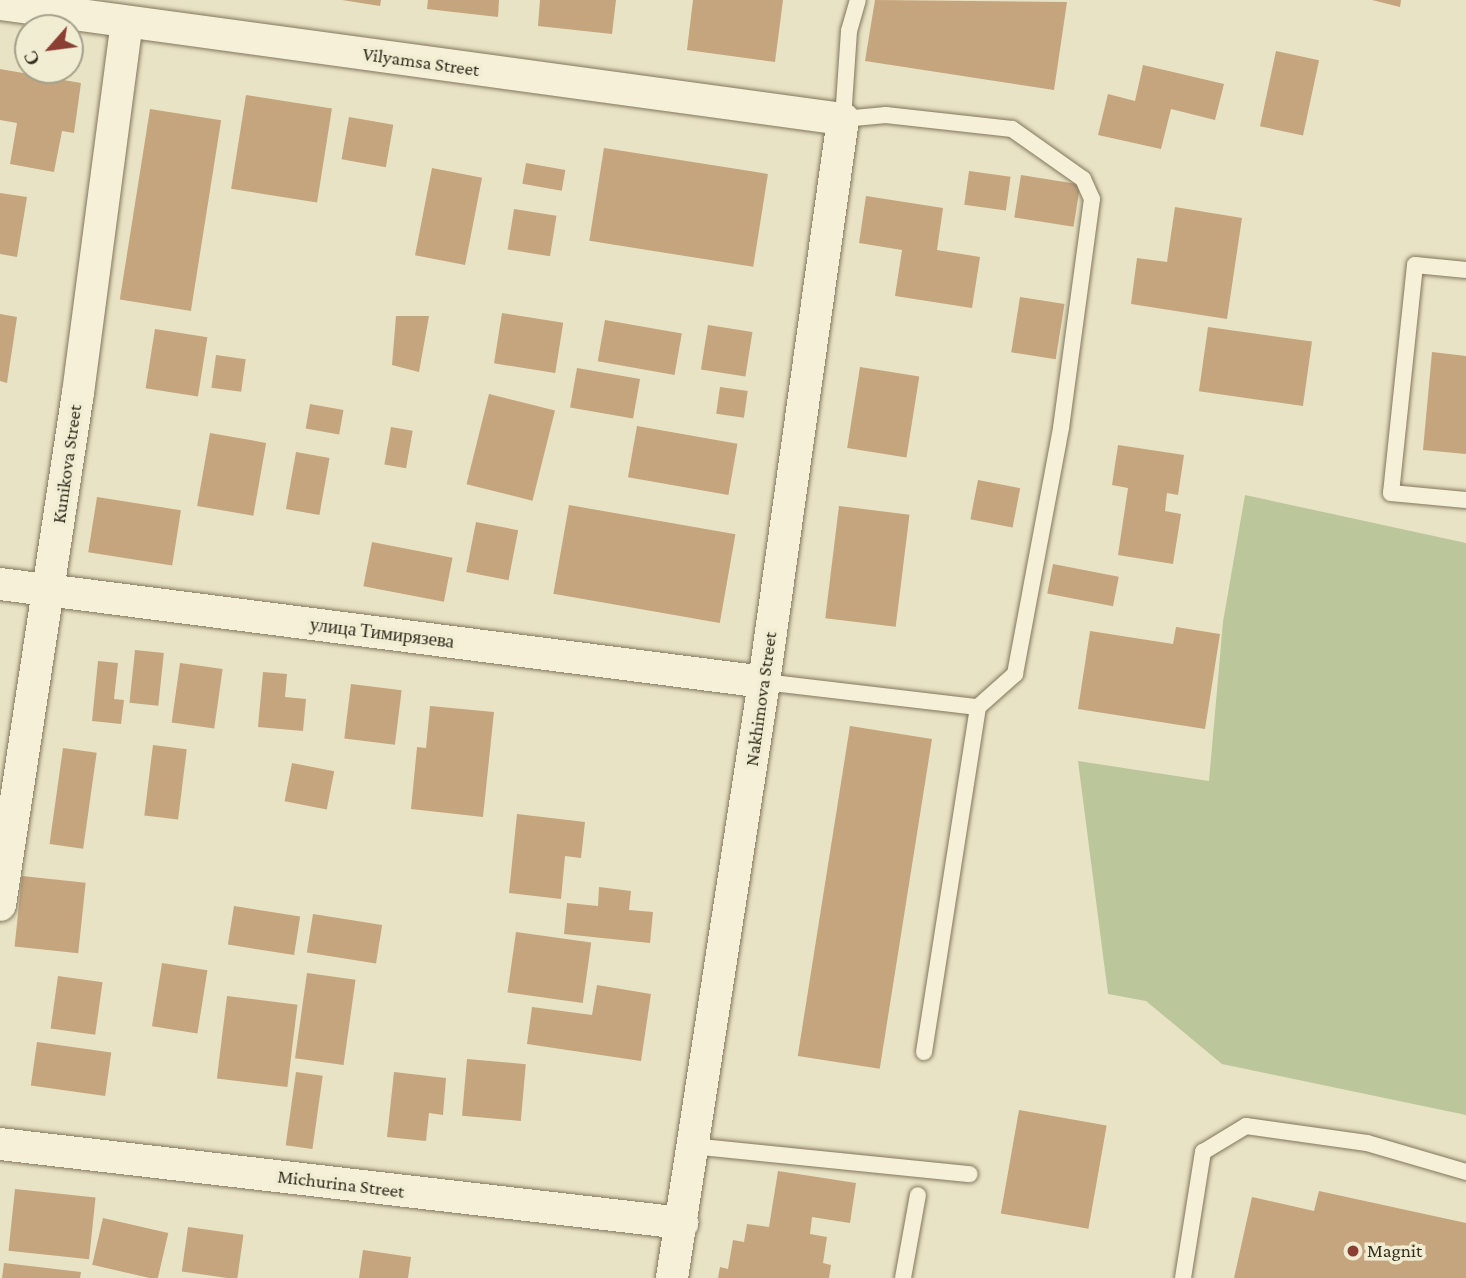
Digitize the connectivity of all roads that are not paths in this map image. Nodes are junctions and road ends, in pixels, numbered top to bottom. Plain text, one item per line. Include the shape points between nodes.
1 (858, 0) edge
2 (0, 4) edge
3 (127, 22) junction
4 (842, 119) junction
5 (1466, 270) edge
6 (1466, 500) edge
7 (0, 584) edge
8 (48, 590) junction
9 (764, 682) junction
10 (978, 707) junction
11 (0, 905) edge
12 (924, 1052) dead end
13 (0, 1144) edge
14 (692, 1146) junction
15 (1466, 1172) edge
16 (970, 1174) dead end
17 (918, 1195) dead end
18 (682, 1223) junction
19 (673, 1278) edge
20 (903, 1278) edge
21 (1183, 1278) edge

1 - 4 lane via 849,32
2 - 3 street, Vilyamsa Street
3 - 4 street, Vilyamsa Street
3 - 8 street, Kunikova Street
4 - 9 street, Nakhimova Street
4 - 10 lane via 887,115 1012,129 1083,179 1092,199 1061,428 1015,674
5 - 6 lane via 1415,265 1391,493
7 - 8 street, улица Тимирязева
8 - 9 street, улица Тимирязева
8 - 11 street, Kunikova Street
9 - 10 lane
9 - 14 street, Nakhimova Street
10 - 12 lane
13 - 18 street, Michurina Street
14 - 16 lane
14 - 18 street, Nakhimova Street
15 - 21 lane via 1367,1143 1246,1126 1203,1152
17 - 20 lane
18 - 19 street, Nakhimova Street

